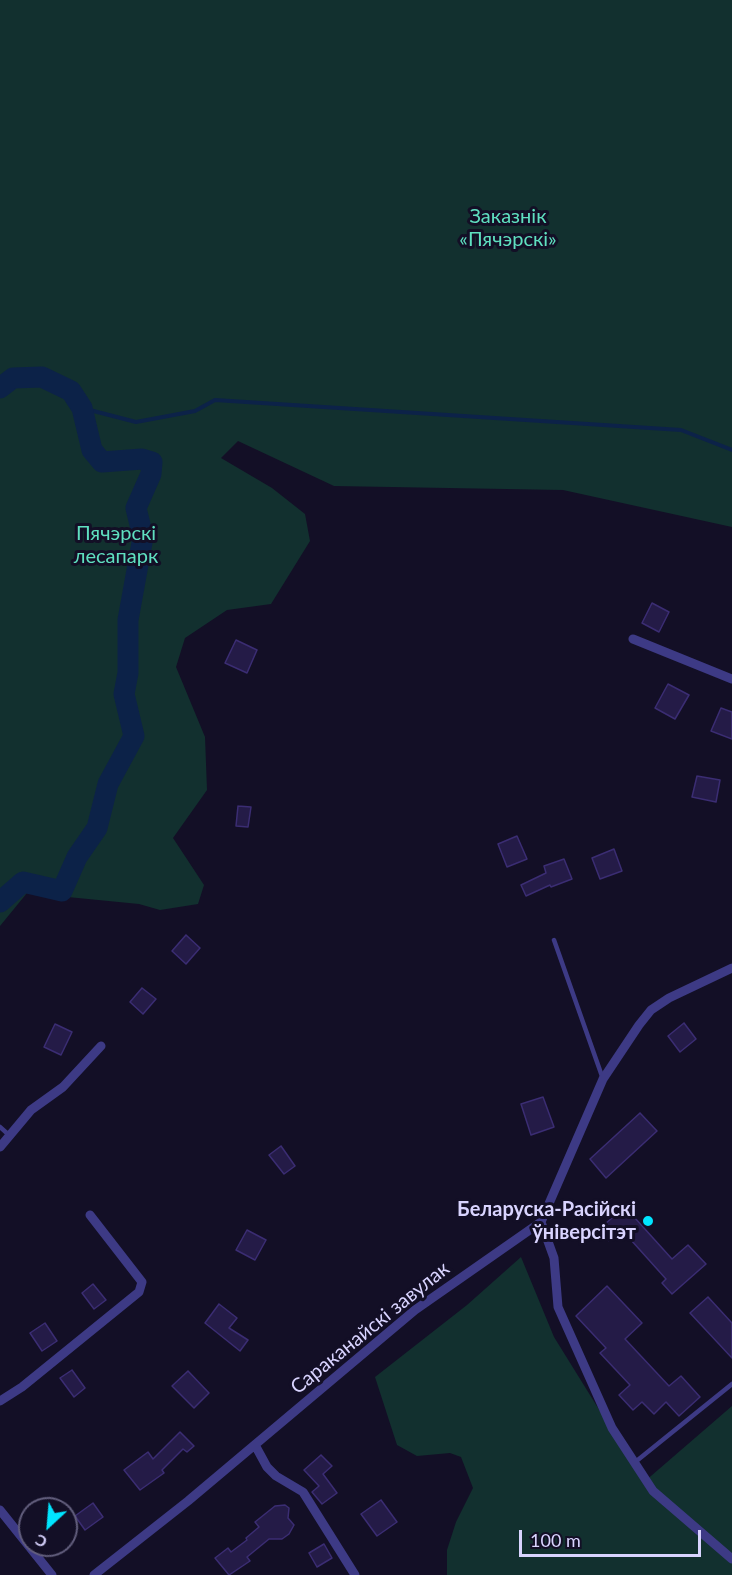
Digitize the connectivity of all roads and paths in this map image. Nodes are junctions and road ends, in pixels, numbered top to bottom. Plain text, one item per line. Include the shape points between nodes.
1 (633, 639) dead end
2 (732, 679) edge
3 (554, 940) dead end
4 (732, 968) edge
5 (101, 1046) dead end
6 (603, 1079) junction
7 (0, 1127) edge
8 (9, 1135) junction
9 (0, 1147) edge
10 (90, 1215) dead end
11 (541, 1222) junction
12 (732, 1384) edge
13 (0, 1401) edge
14 (255, 1445) junction
15 (634, 1462) junction
16 (0, 1509) edge
17 (732, 1559) edge
18 (52, 1575) edge
19 (94, 1575) edge
20 (355, 1575) edge

1 - 2 street
3 - 6 lane
4 - 6 street via 651,1010
5 - 8 street via 63,1087 31,1110
6 - 11 street
7 - 8 lane
8 - 9 street
10 - 13 street via 142,1282 139,1292
11 - 14 street, Сараканайскі завулак via 415,1310
11 - 15 street via 554,1258 558,1307 612,1428
12 - 15 lane
14 - 19 street, Сараканайскі завулак
14 - 20 street via 276,1476 303,1492
15 - 17 street via 653,1491
16 - 18 street

